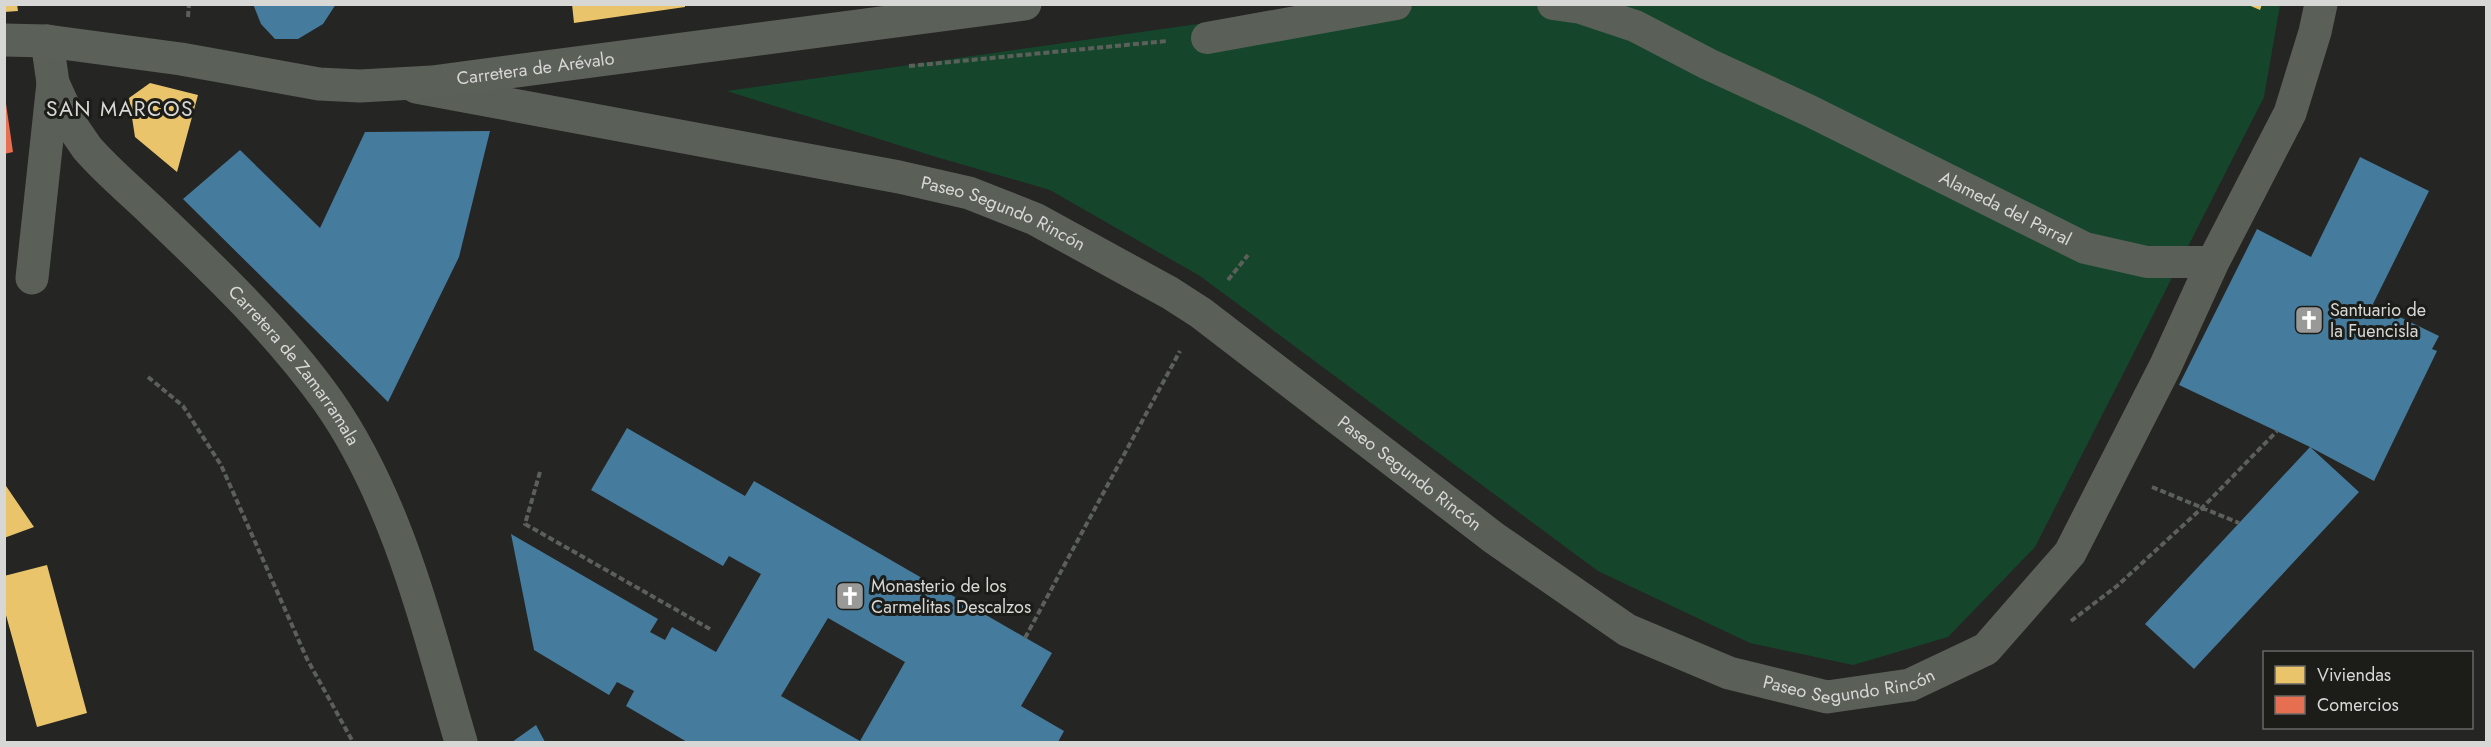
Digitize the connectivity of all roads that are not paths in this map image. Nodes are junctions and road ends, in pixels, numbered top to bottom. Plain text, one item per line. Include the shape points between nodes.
1 (1025, 4) edge
2 (1396, 4) edge
3 (1553, 4) edge
4 (2320, 4) edge
5 (1207, 38) road end
6 (4, 40) edge
7 (47, 40) junction
8 (53, 83) junction
9 (402, 84) junction
10 (2213, 262) junction
11 (32, 278) dead end
12 (461, 742) edge

1 - 9 main road, Carretera de Arévalo
2 - 5 street
3 - 10 street, Alameda del Parral via 1581,8 1635,26 2085,248 2147,262
4 - 10 street via 2290,113
6 - 7 main road, Carretera de Arévalo
7 - 8 street, Carretera de Zamarramala
7 - 9 main road, Carretera de Arévalo via 319,84
8 - 11 street
8 - 12 street, Carretera de Zamarramala via 87,148 233,290 302,367 351,436 384,504 405,560
9 - 10 street, Paseo Segundo Rincón via 899,177 969,194 1035,219 1201,313 1494,538 1628,630 1729,673 1827,697 1910,685 1986,649 2070,553 2165,367

